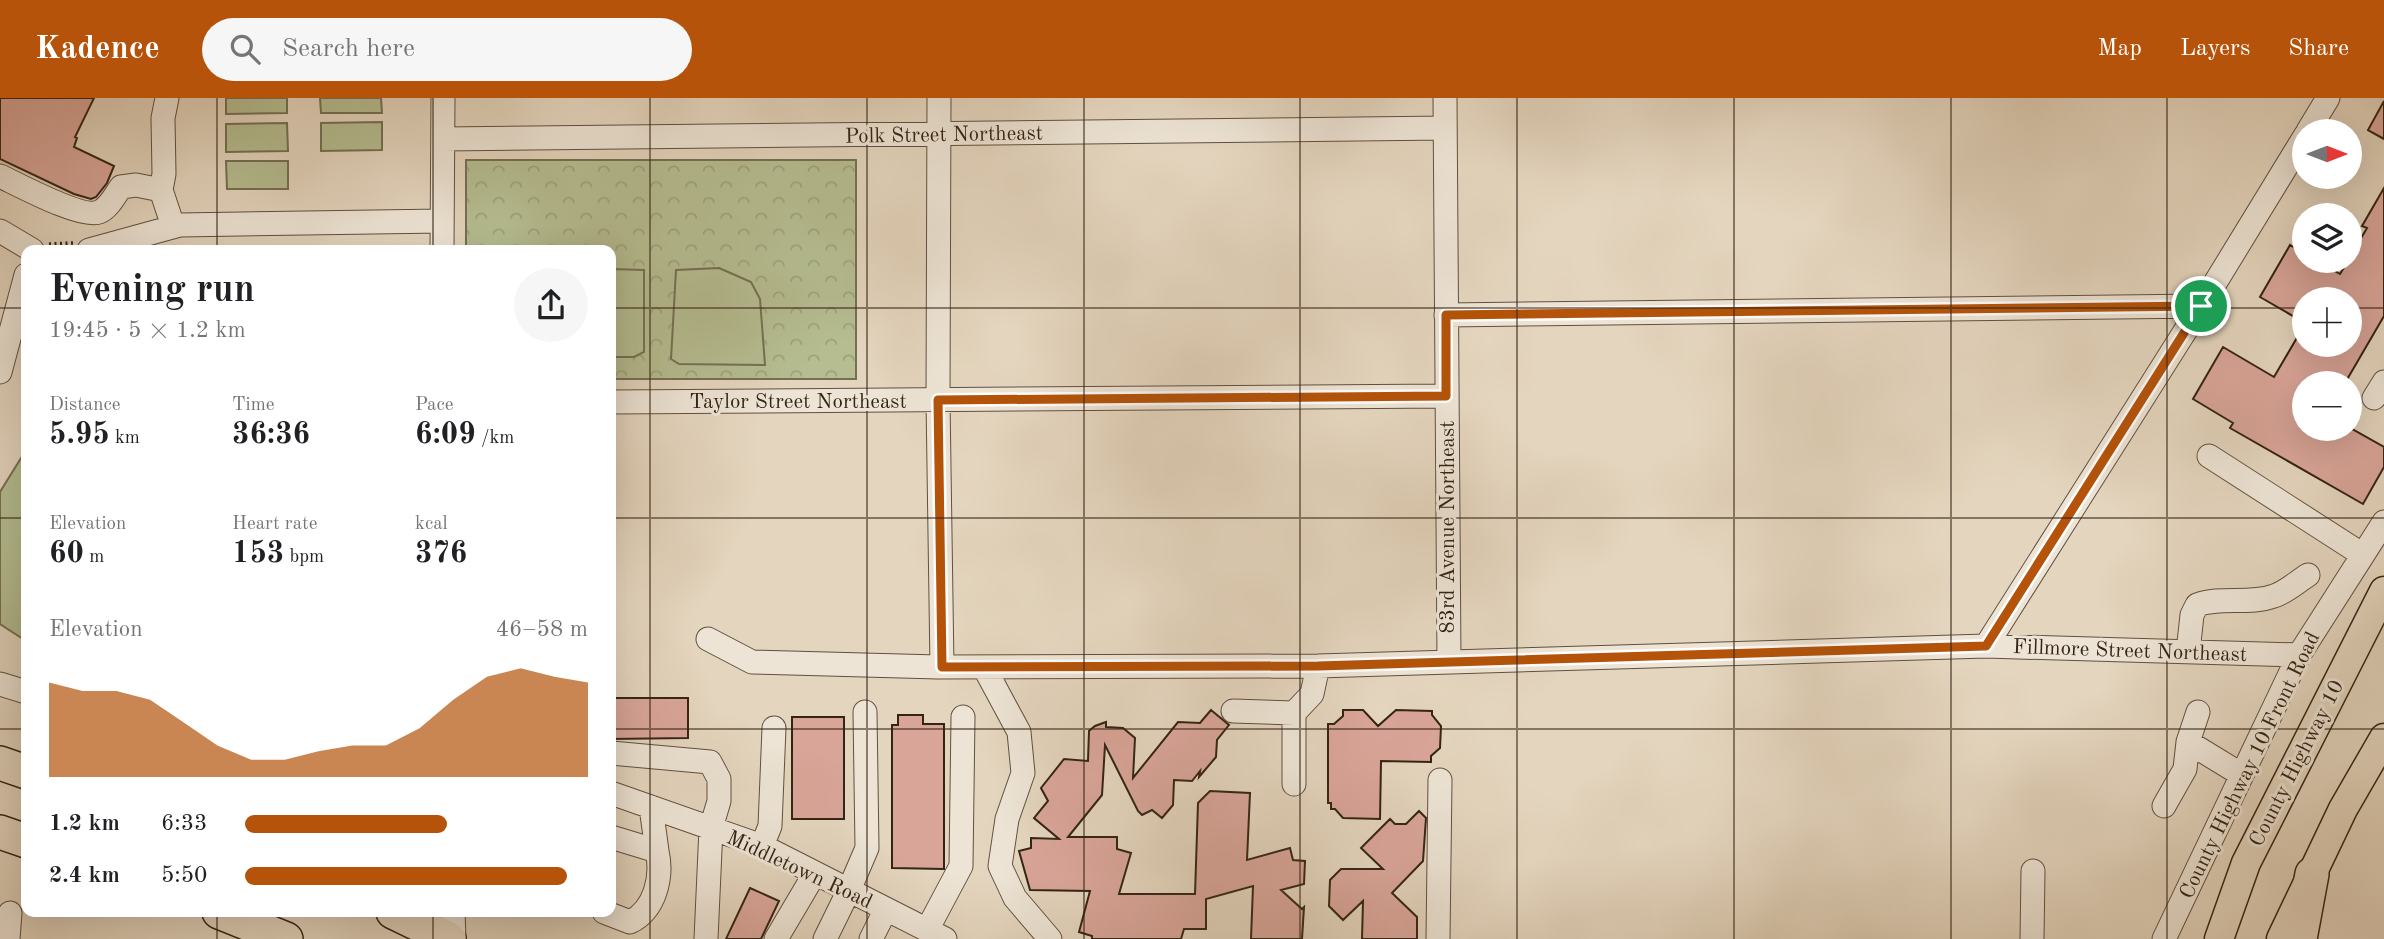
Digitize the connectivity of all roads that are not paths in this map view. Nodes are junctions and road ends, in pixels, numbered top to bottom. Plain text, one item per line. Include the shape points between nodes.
1 (167, 98) edge
2 (443, 98) edge
3 (939, 98) edge
4 (1445, 98) edge
5 (2328, 98) edge
6 (2315, 119) edge
7 (1446, 128) junction
8 (939, 134) junction
9 (443, 139) junction
10 (2292, 157) edge
11 (0, 176) edge
12 (161, 190) junction
13 (442, 221) junction
14 (173, 226) junction
15 (0, 231) edge
16 (24, 245) edge
17 (106, 245) edge
18 (442, 245) edge
19 (21, 294) edge
20 (2201, 306) junction
21 (1446, 315) junction
22 (0, 372) edge
23 (1446, 396) junction
24 (938, 400) junction
25 (616, 402) edge
26 (2209, 456) dead end
27 (2384, 522) edge
28 (2363, 555) junction
29 (2308, 575) dead end
30 (2384, 591) edge
31 (708, 639) dead end
32 (1986, 646) junction
33 (2188, 652) junction
34 (2299, 655) junction
35 (1449, 662) junction
36 (1318, 666) junction
37 (942, 667) junction
38 (984, 667) junction
39 (0, 684) edge
40 (21, 690) edge
41 (1233, 711) dead end
42 (865, 712) dead end
43 (2198, 712) dead end
44 (1294, 713) junction
45 (963, 717) dead end
46 (774, 728) dead end
47 (2384, 738) edge
48 (2188, 742) junction
49 (616, 753) edge
50 (0, 763) edge
51 (21, 770) edge
52 (2242, 775) junction
53 (1440, 780) dead end
54 (1294, 784) dead end
55 (616, 795) edge
56 (2164, 806) dead end
57 (651, 807) junction
58 (711, 828) junction
59 (0, 832) edge
60 (21, 839) edge
61 (616, 839) edge
62 (762, 846) junction
63 (657, 851) junction
64 (2034, 871) dead end
65 (815, 873) junction
66 (2312, 874) junction
67 (849, 890) junction
68 (887, 909) junction
69 (10, 913) dead end
70 (231, 917) edge
71 (445, 917) edge
72 (616, 917) edge
73 (426, 928) edge
74 (932, 935) edge
75 (8, 939) edge
76 (286, 939) edge
77 (706, 939) edge
78 (776, 939) edge
79 (825, 939) edge
80 (871, 939) edge
81 (1049, 939) edge
82 (1438, 939) edge
83 (2032, 939) edge
84 (2164, 939) edge
85 (2219, 939) edge
86 (2281, 939) edge
87 (2300, 939) edge

1 - 12 street
2 - 9 street
3 - 8 street
4 - 7 street, 83rd Avenue Northeast
5 - 6 street
7 - 8 street, Polk Street Northeast
7 - 21 street, 83rd Avenue Northeast
8 - 9 street, Polk Street Northeast
8 - 24 street
9 - 13 street
10 - 20 street
11 - 12 street via 88,214 107,207 121,187 136,184
12 - 14 street
13 - 14 street
13 - 18 street
14 - 17 street
15 - 16 street
19 - 22 street
20 - 21 street
20 - 32 street
21 - 23 street, 83rd Avenue Northeast
23 - 24 street, Taylor Street Northeast
23 - 35 street, 83rd Avenue Northeast
24 - 25 street, Taylor Street Northeast
24 - 37 street
26 - 28 street
27 - 28 street, County Highway 10 Front Road
28 - 34 street, County Highway 10 Front Road
29 - 33 street via 2275,596 2197,605
30 - 85 main road, County Highway 10 via 2246,863
31 - 37 street, Fillmore Street Northeast via 752,662
32 - 33 street, Fillmore Street Northeast
32 - 35 street, Fillmore Street Northeast
33 - 34 street, Fillmore Street Northeast
34 - 52 street, County Highway 10 Front Road
35 - 36 street, Fillmore Street Northeast
36 - 38 street, Fillmore Street Northeast
36 - 44 street via 1312,694
37 - 38 street, Fillmore Street Northeast
38 - 81 street via 1019,732 1023,773 1007,819 1000,866 1015,898
39 - 40 street
41 - 44 street
42 - 67 street via 867,848
43 - 48 street
44 - 54 street
45 - 74 street via 961,866
46 - 62 street via 769,826
47 - 66 main road
48 - 52 street
48 - 56 street via 2185,769
49 - 58 street via 710,762 719,779 719,801
50 - 51 highway
52 - 84 street, County Highway 10 Front Road
53 - 82 street
55 - 57 street, Middletown Road
57 - 58 street, Middletown Road
57 - 63 street
58 - 62 street, Middletown Road
58 - 77 street
59 - 60 highway
61 - 63 street
62 - 65 street, Middletown Road
63 - 72 street via 657,891 641,917 630,922
64 - 83 street
65 - 67 street, Middletown Road
65 - 78 street
66 - 86 main road
66 - 87 highway
67 - 68 street, Middletown Road
67 - 79 street
68 - 74 street, Middletown Road
68 - 80 street
69 - 75 street
70 - 76 highway
71 - 73 street

